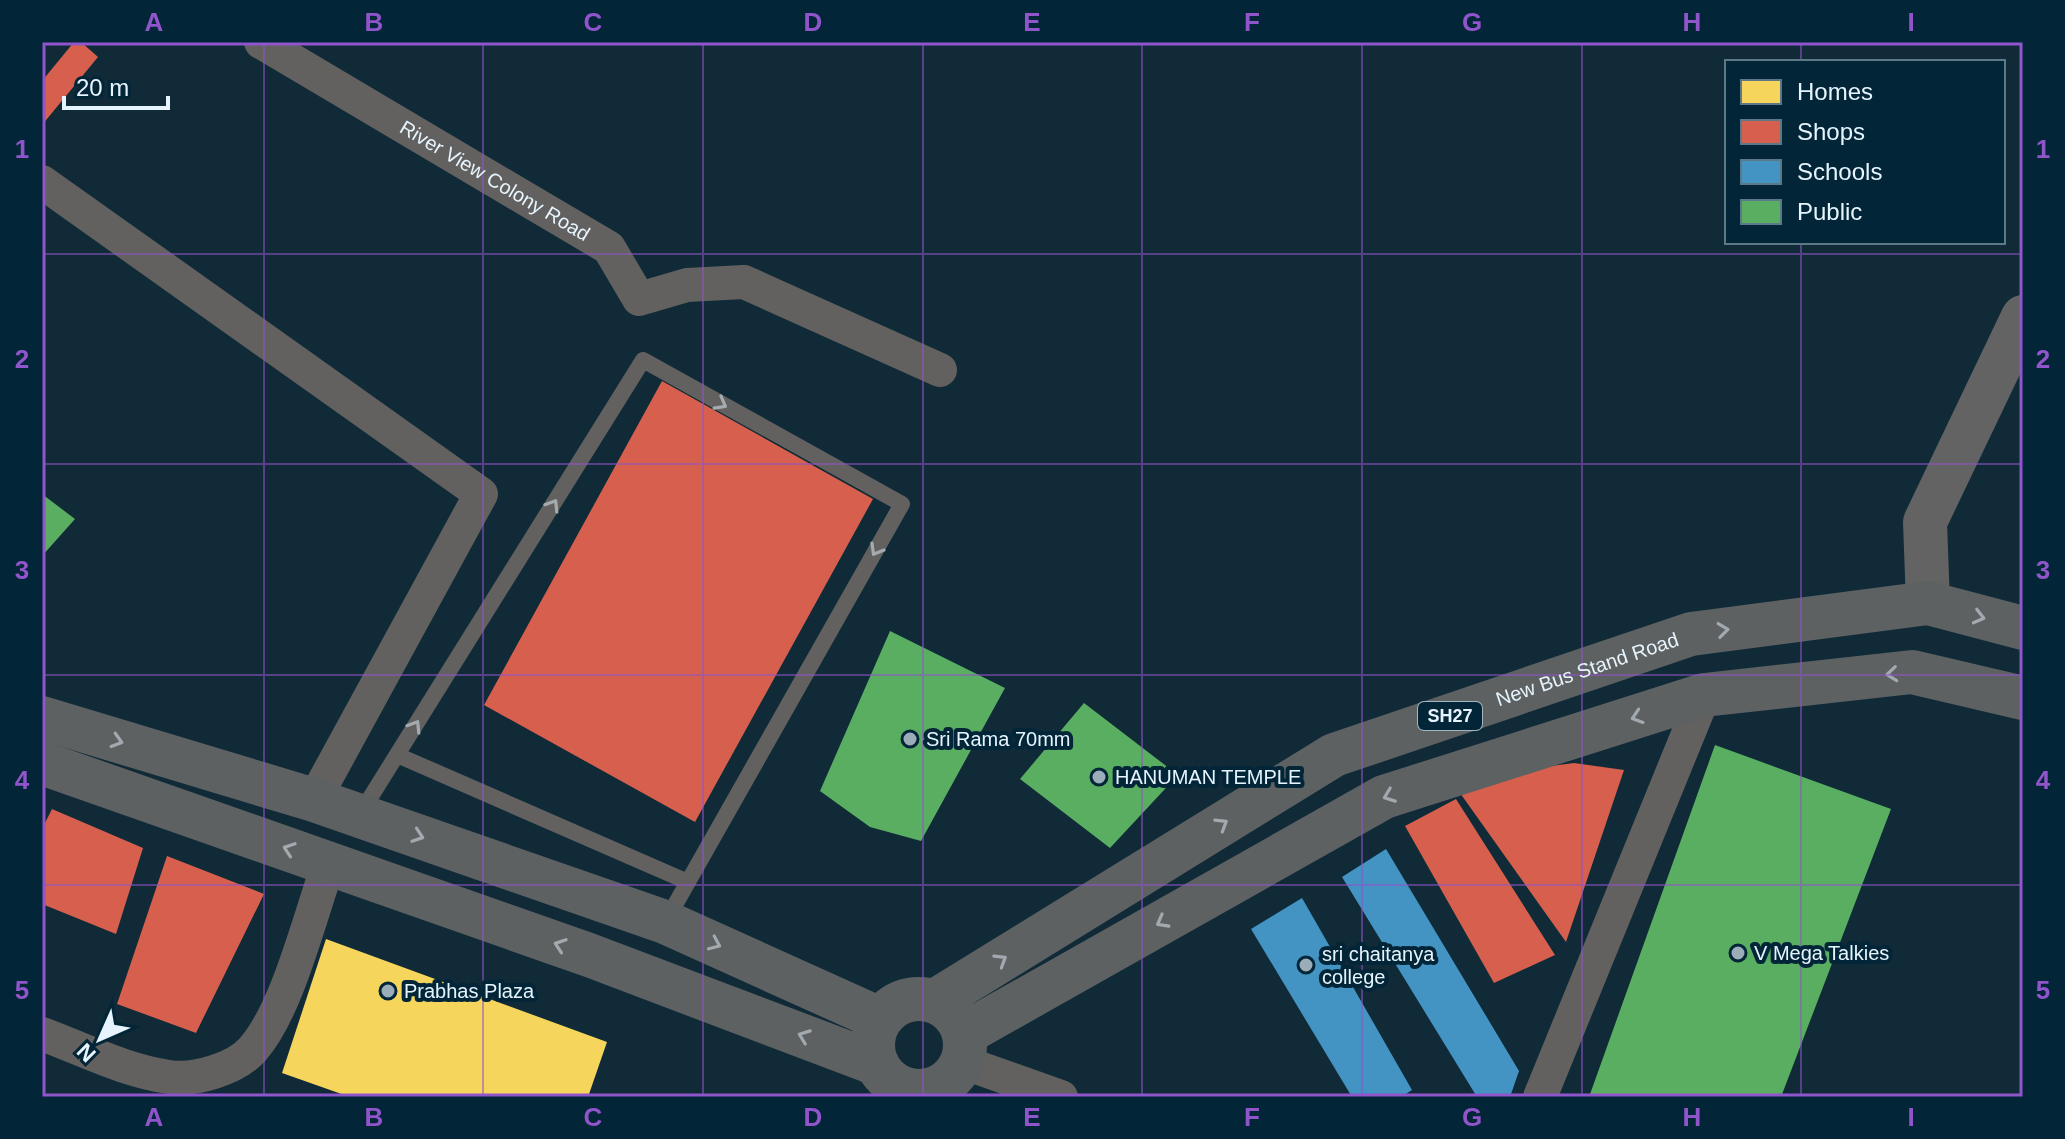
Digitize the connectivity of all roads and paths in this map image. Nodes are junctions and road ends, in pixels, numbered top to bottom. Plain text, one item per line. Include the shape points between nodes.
1 (261, 42) edge
2 (42, 182) edge
3 (2023, 317) edge
4 (940, 370) dead end
5 (1928, 603) junction
6 (2023, 628) edge
7 (1704, 695) junction
8 (2023, 698) edge
9 (42, 718) edge
10 (397, 755) junction
11 (42, 763) edge
12 (314, 800) junction
13 (359, 816) junction
14 (329, 863) junction
15 (688, 882) junction
16 (665, 922) junction
17 (935, 1001) junction
18 (880, 1019) junction
19 (42, 1034) edge
20 (963, 1048) junction
21 (898, 1085) edge
22 (1061, 1097) edge
23 (1540, 1097) edge

1 - 4 street, River View Colony Road via 609,248 639,299 687,285 744,282
2 - 12 street via 481,494
3 - 5 street via 1925,522
5 -> 6 main road, New Bus Stand Road / SH27
17 -> 5 main road, New Bus Stand Road / SH27 via 1334,755 1691,634
8 -> 7 main road via 1912,672
7 -> 20 main road via 1384,797
7 - 23 street
9 -> 12 main road
10 - 13 lane
10 - 15 lane
10 -> 15 lane via 643,360 902,504
14 -> 11 main road
12 - 13 main road
13 -> 16 main road
14 - 19 street via 279,1006 252,1051 215,1072 172,1078
21 -> 14 main road via 589,955
15 - 16 lane
16 -> 18 main road
17 - 18 main road via 904,1001
17 - 20 main road via 958,1020
18 - 21 main road via 874,1034
20 - 21 main road via 943,1085
20 - 22 street

